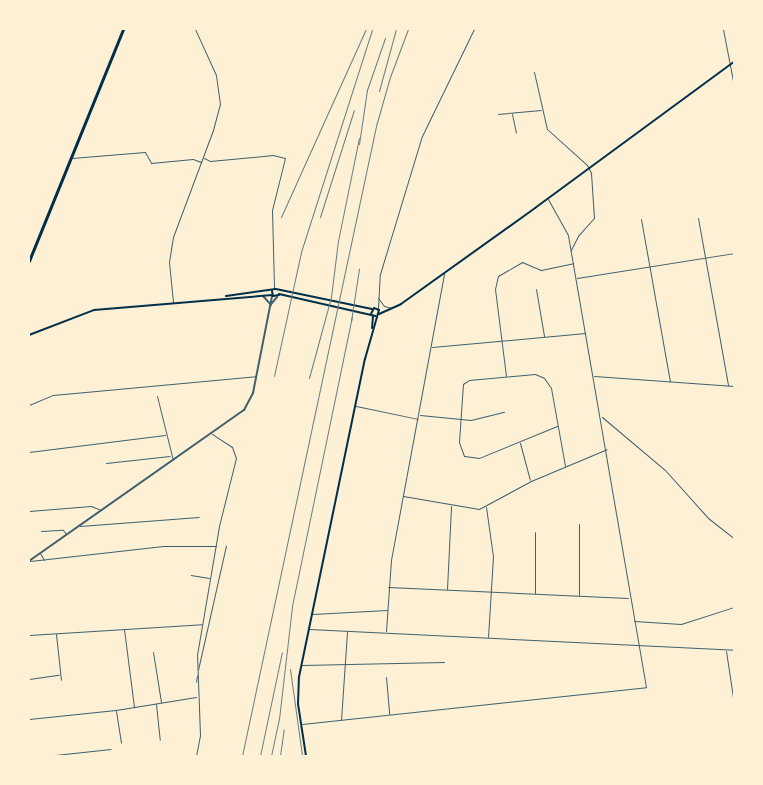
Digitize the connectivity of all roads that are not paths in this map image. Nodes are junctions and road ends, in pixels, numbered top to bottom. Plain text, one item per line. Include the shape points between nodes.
1 (123, 29) edge
2 (195, 29) edge
3 (474, 29) edge
4 (723, 29) edge
5 (734, 62) edge
6 (730, 66) junction
7 (534, 72) dead end
8 (734, 86) edge
9 (542, 110) junction
10 (498, 114) dead end
11 (512, 114) junction
12 (516, 133) dead end
13 (71, 157) junction
14 (203, 158) junction
15 (202, 162) junction
16 (590, 169) junction
17 (548, 199) junction
18 (641, 218) dead end
19 (698, 218) dead end
20 (571, 251) junction
21 (734, 253) edge
22 (705, 258) junction
23 (29, 261) edge
24 (573, 263) junction
25 (649, 266) junction
26 (444, 272) junction
27 (575, 278) junction
28 (275, 284) junction
29 (536, 289) dead end
30 (273, 290) junction
31 (278, 290) junction
32 (272, 295) junction
33 (263, 296) junction
34 (278, 296) junction
35 (377, 297) junction
36 (221, 298) junction
37 (377, 300) junction
38 (173, 302) junction
39 (272, 303) junction
40 (271, 308) junction
41 (373, 308) junction
42 (394, 308) junction
43 (378, 312) junction
44 (372, 315) junction
45 (372, 331) junction
46 (585, 332) junction
47 (29, 334) edge
48 (544, 336) junction
49 (502, 341) junction
50 (432, 347) junction
51 (257, 376) junction
52 (593, 376) junction
53 (506, 377) junction
54 (670, 381) junction
55 (728, 386) junction
56 (734, 386) edge
57 (157, 396) dead end
58 (29, 405) edge
59 (355, 406) junction
60 (504, 412) dead end
61 (419, 415) junction
62 (601, 417) junction
63 (418, 419) junction
64 (462, 420) junction
65 (557, 426) junction
66 (212, 434) junction
67 (165, 435) junction
68 (520, 442) junction
69 (607, 449) junction
70 (29, 452) edge
71 (170, 456) junction
72 (174, 460) junction
73 (106, 463) dead end
74 (564, 466) junction
75 (530, 481) junction
76 (403, 496) junction
77 (451, 506) junction
78 (486, 507) junction
79 (101, 510) junction
80 (29, 511) edge
81 (200, 517) dead end
82 (580, 524) dead end
83 (79, 526) junction
84 (41, 532) dead end
85 (535, 532) dead end
86 (67, 534) junction
87 (734, 538) edge
88 (217, 546) junction
89 (226, 546) dead end
90 (40, 553) junction
91 (30, 561) edge
92 (44, 561) junction
93 (191, 575) dead end
94 (212, 579) junction
95 (388, 587) junction
96 (446, 590) junction
97 (491, 592) junction
98 (535, 594) junction
99 (579, 596) junction
100 (629, 598) junction
101 (734, 607) edge
102 (387, 610) junction
103 (311, 614) junction
104 (633, 621) junction
105 (203, 624) junction
106 (124, 629) junction
107 (308, 629) junction
108 (347, 631) junction
109 (386, 632) junction
110 (56, 633) junction
111 (29, 635) edge
112 (488, 638) junction
113 (637, 645) junction
114 (726, 650) junction
115 (734, 650) edge
116 (153, 652) dead end
117 (444, 662) dead end
118 (346, 664) junction
119 (301, 665) junction
120 (60, 675) junction
121 (386, 678) dead end
122 (29, 679) edge
123 (61, 680) dead end
124 (196, 682) junction
125 (197, 697) junction
126 (161, 703) junction
127 (156, 704) junction
128 (734, 704) edge
129 (134, 707) junction
130 (116, 710) junction
131 (389, 714) junction
132 (29, 719) edge
133 (341, 720) junction
134 (301, 724) junction
135 (160, 740) dead end
136 (121, 743) dead end
137 (110, 749) dead end
138 (46, 756) edge
139 (196, 756) edge
140 (306, 756) edge

1 - 13 main road
2 - 14 street via 213,67 220,92 217,120
3 - 35 street via 422,136 382,266
4 - 6 street
5 - 6 main road
6 - 8 street
6 - 16 main road
7 - 9 street
9 - 11 street
9 - 16 street via 550,132
10 - 11 street
11 - 12 street
13 - 15 street via 145,152 151,164 193,159
13 - 23 main road
14 - 15 street
14 - 28 street via 210,161 273,155 283,157 285,164 272,210
15 - 38 street via 171,244
16 - 17 main road
16 - 20 street via 594,218 578,236
17 - 20 street via 563,222
17 - 26 main road
18 - 25 street
19 - 22 street
20 - 24 street
21 - 22 street
22 - 25 street
22 - 55 street
24 - 27 street
24 - 49 street via 541,270 522,262 498,276 495,289
25 - 27 street
25 - 54 street
26 - 42 main road
26 - 50 street
27 - 46 street
28 - 30 street
28 - 31 street
29 - 48 street
30 - 31 main road
30 - 32 main road
30 - 36 main road
31 - 34 main road
31 - 41 main road
32 - 33 main road
32 - 34 main road
32 - 39 street
33 - 36 main road
33 - 40 street
34 - 39 street
34 - 44 main road
35 - 37 street
35 - 42 street via 384,306
36 - 38 main road
37 - 41 street
37 - 43 street
38 - 47 main road via 88,312
39 - 40 street
40 - 51 street
41 - 43 main road
41 - 44 main road
42 - 43 main road
43 - 44 main road
43 - 45 main road
44 - 45 main road
45 - 59 main road
46 - 48 street
46 - 52 street
48 - 49 street
49 - 50 street
49 - 53 street
50 - 61 street
51 - 58 street via 53,395
51 - 66 street via 250,402 244,410
52 - 54 street
52 - 62 street
53 - 64 street via 465,382
53 - 65 street via 535,374 546,380
54 - 55 street
55 - 56 street
57 - 67 street
59 - 63 street
59 - 103 main road
60 - 64 street
61 - 63 street
61 - 64 street
62 - 69 street
62 - 87 street via 666,470 708,518
63 - 76 street
64 - 68 street via 460,449 471,458
65 - 68 street
65 - 74 street
66 - 72 street
66 - 88 street via 232,447 236,458
67 - 70 street
67 - 71 street
68 - 75 street
69 - 74 street
69 - 100 street
71 - 72 street
71 - 73 street
72 - 79 street
74 - 75 street
75 - 78 street
76 - 77 street
76 - 95 street
77 - 78 street
77 - 96 street
78 - 97 street via 492,556
79 - 80 street via 91,506
79 - 83 street
81 - 83 street
82 - 99 street
83 - 86 street
84 - 86 street via 63,530
85 - 98 street
86 - 90 street
88 - 92 street via 162,546
88 - 94 street
89 - 124 lane
90 - 91 street
90 - 92 street
91 - 92 street
93 - 94 lane
94 - 105 street
95 - 96 street
95 - 102 street
96 - 97 street
97 - 98 street
97 - 112 street
98 - 99 street
99 - 100 street
100 - 104 street
101 - 104 street via 681,624
102 - 103 street
102 - 109 street
103 - 107 main road
104 - 113 street
105 - 106 street
105 - 124 street
106 - 110 street
106 - 129 street
107 - 108 street
107 - 119 main road
108 - 109 street
108 - 118 street
109 - 112 street
110 - 111 street
110 - 120 street
112 - 113 street
113 - 114 street
113 - 131 street via 646,686
114 - 115 street
114 - 128 street
116 - 126 street
117 - 118 street
118 - 119 street
118 - 133 street
119 - 134 main road via 298,698
120 - 122 street
120 - 123 street
121 - 131 street
124 - 125 street
125 - 126 street
125 - 139 street via 200,735
126 - 127 street
127 - 129 street
127 - 135 street
129 - 130 street
130 - 132 street
130 - 136 street
131 - 133 street
133 - 134 street
134 - 140 main road
137 - 138 street

